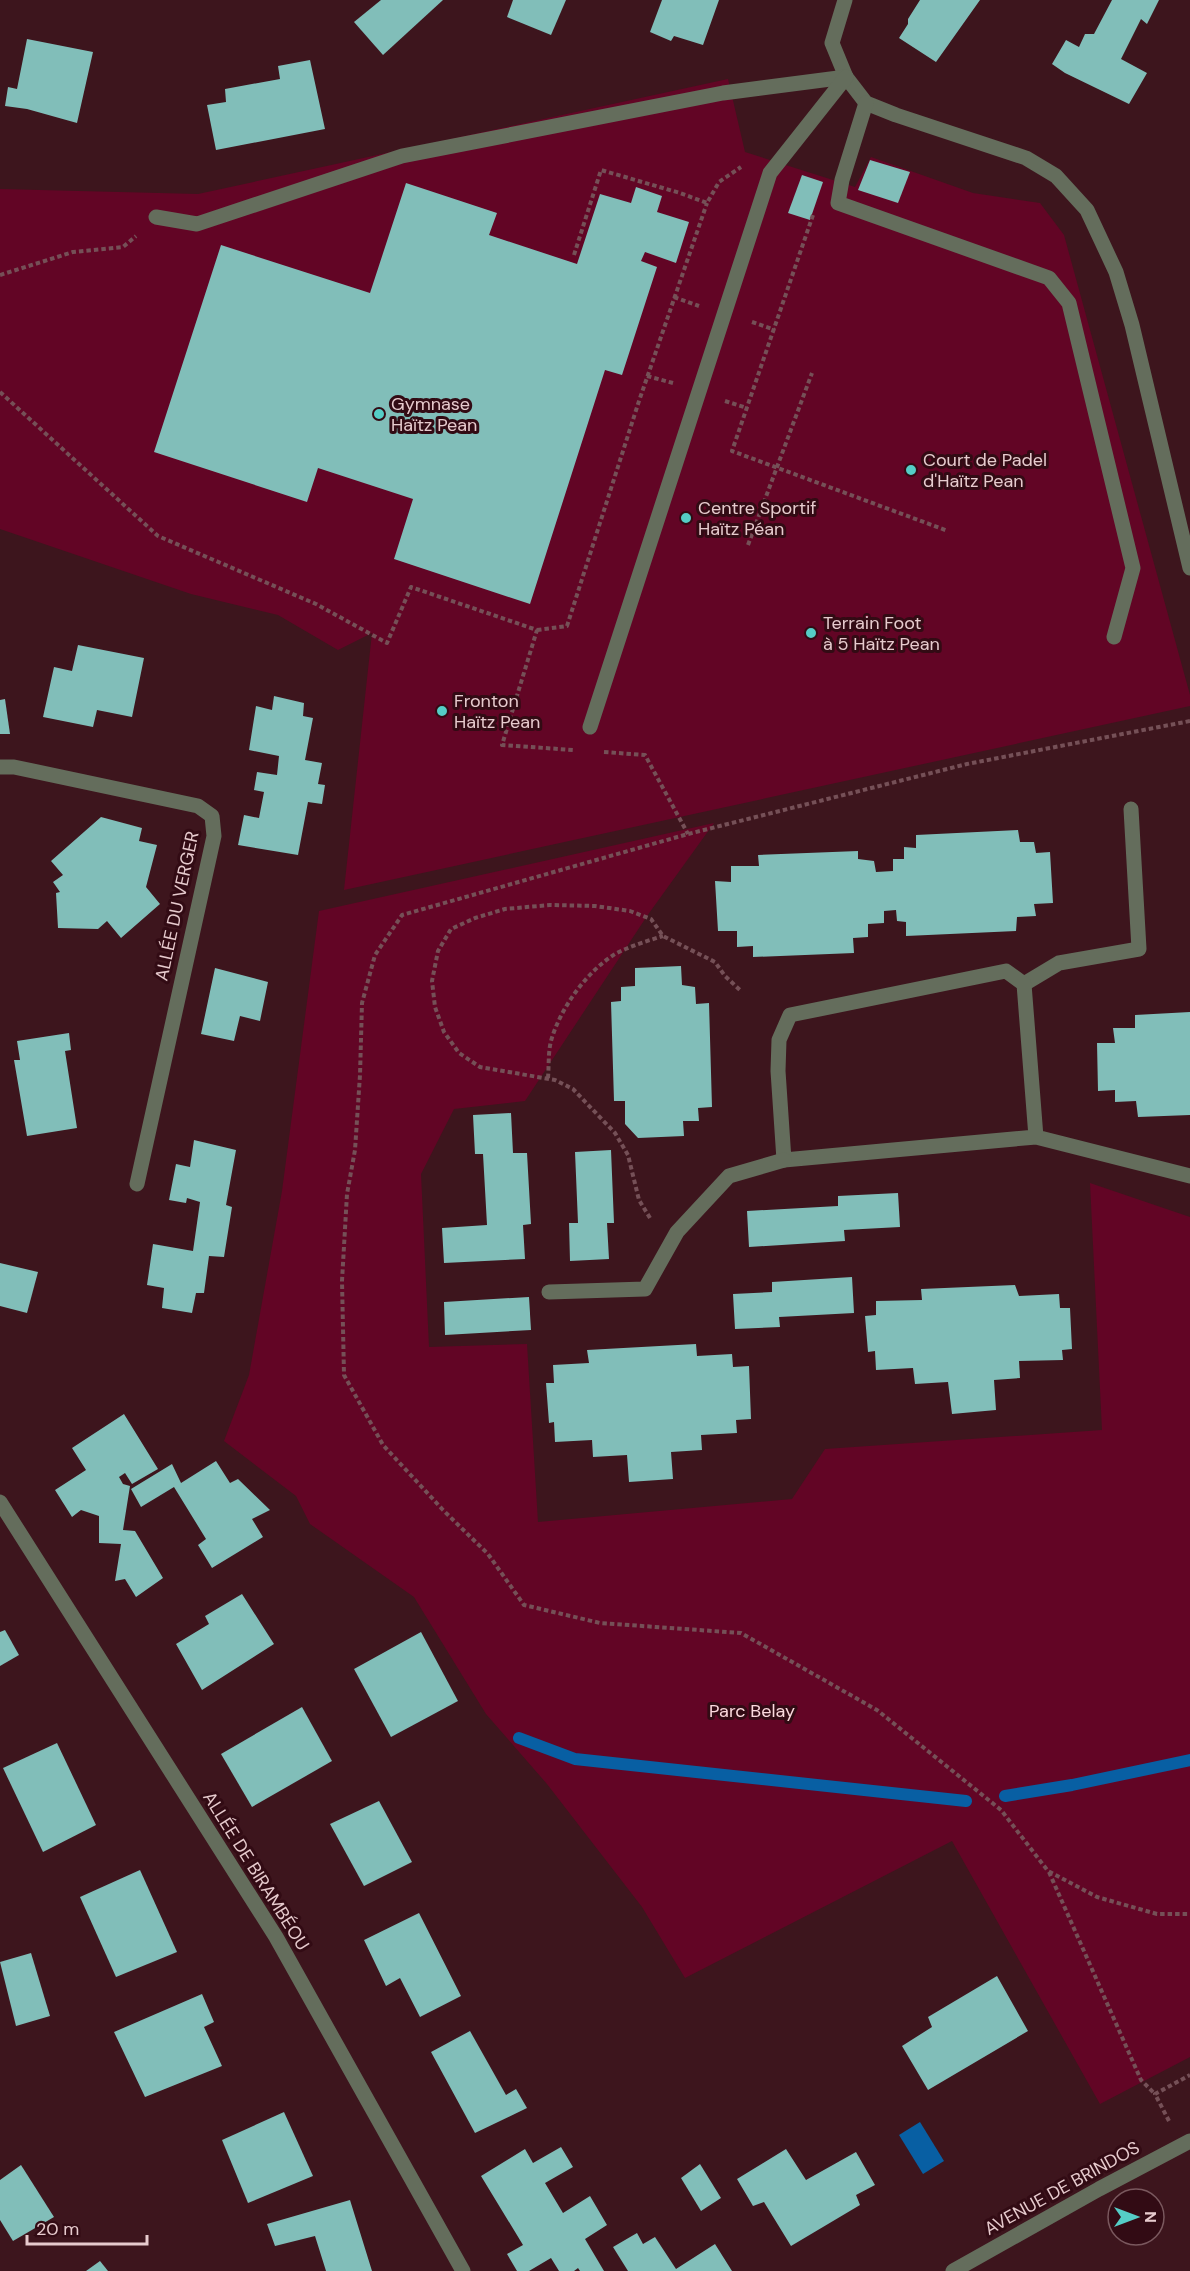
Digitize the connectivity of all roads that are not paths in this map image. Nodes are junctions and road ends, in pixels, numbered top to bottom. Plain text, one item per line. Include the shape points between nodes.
1 (845, 0) edge
2 (846, 77) junction
3 (866, 103) junction
4 (156, 217) road end
5 (1190, 568) edge
6 (1114, 637) dead end
7 (590, 727) dead end
8 (0, 767) edge
9 (1131, 809) dead end
10 (1024, 984) junction
11 (1036, 1137) junction
12 (784, 1160) junction
13 (1190, 1176) edge
14 (137, 1184) dead end
15 (549, 1292) dead end
16 (0, 1502) edge
17 (1190, 2140) edge
18 (463, 2271) edge
19 (953, 2271) edge

1 - 2 street via 832,42
2 - 3 street
2 - 4 street via 723,93 402,156 197,224
2 - 7 street via 770,173
3 - 5 street via 1026,158 1056,176 1086,210 1116,272 1132,325
3 - 6 street via 838,203 1049,278 1069,303 1133,568
8 - 14 street, ALLÉE DU VERGER via 198,806 212,816 214,836
9 - 10 street via 1139,949 1059,963
10 - 11 street
10 - 12 street via 1006,971 790,1014 779,1040
11 - 12 street
11 - 13 street
12 - 15 street via 729,1176 677,1232 645,1289
16 - 18 street, ALLÉE DE BIRAMBÉOU via 276,1937
17 - 19 street, AVENUE DE BRINDOS

